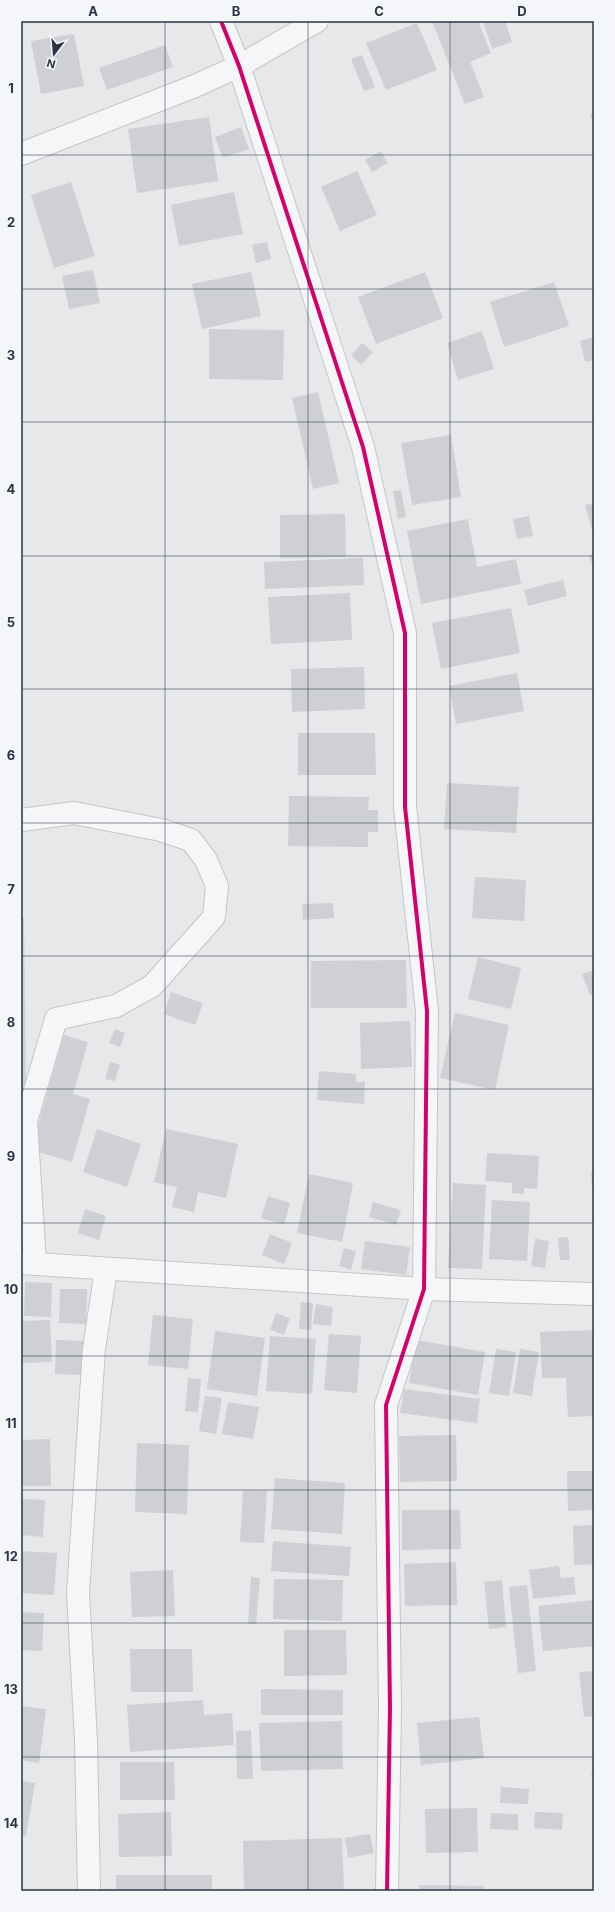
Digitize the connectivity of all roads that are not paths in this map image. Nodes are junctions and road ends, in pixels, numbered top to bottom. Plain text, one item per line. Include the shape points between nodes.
1 (221, 21) edge
2 (317, 21) edge
3 (239, 66) junction
4 (21, 154) edge
5 (21, 820) edge
6 (28, 1264) edge
7 (106, 1269) junction
8 (424, 1289) junction
9 (594, 1294) edge
10 (89, 1891) edge
11 (387, 1891) edge

1 - 3 street
2 - 3 street
3 - 4 street via 195,86
3 - 8 street via 363,447 405,633 405,807 428,1011
5 - 6 street via 74,812 162,830 191,840 206,860 217,886 214,917 152,986 116,1006 56,1019 26,1121
6 - 7 street
7 - 8 street
7 - 10 street via 94,1348 78,1593 86,1740
8 - 9 street
8 - 11 street via 386,1405 390,1708

